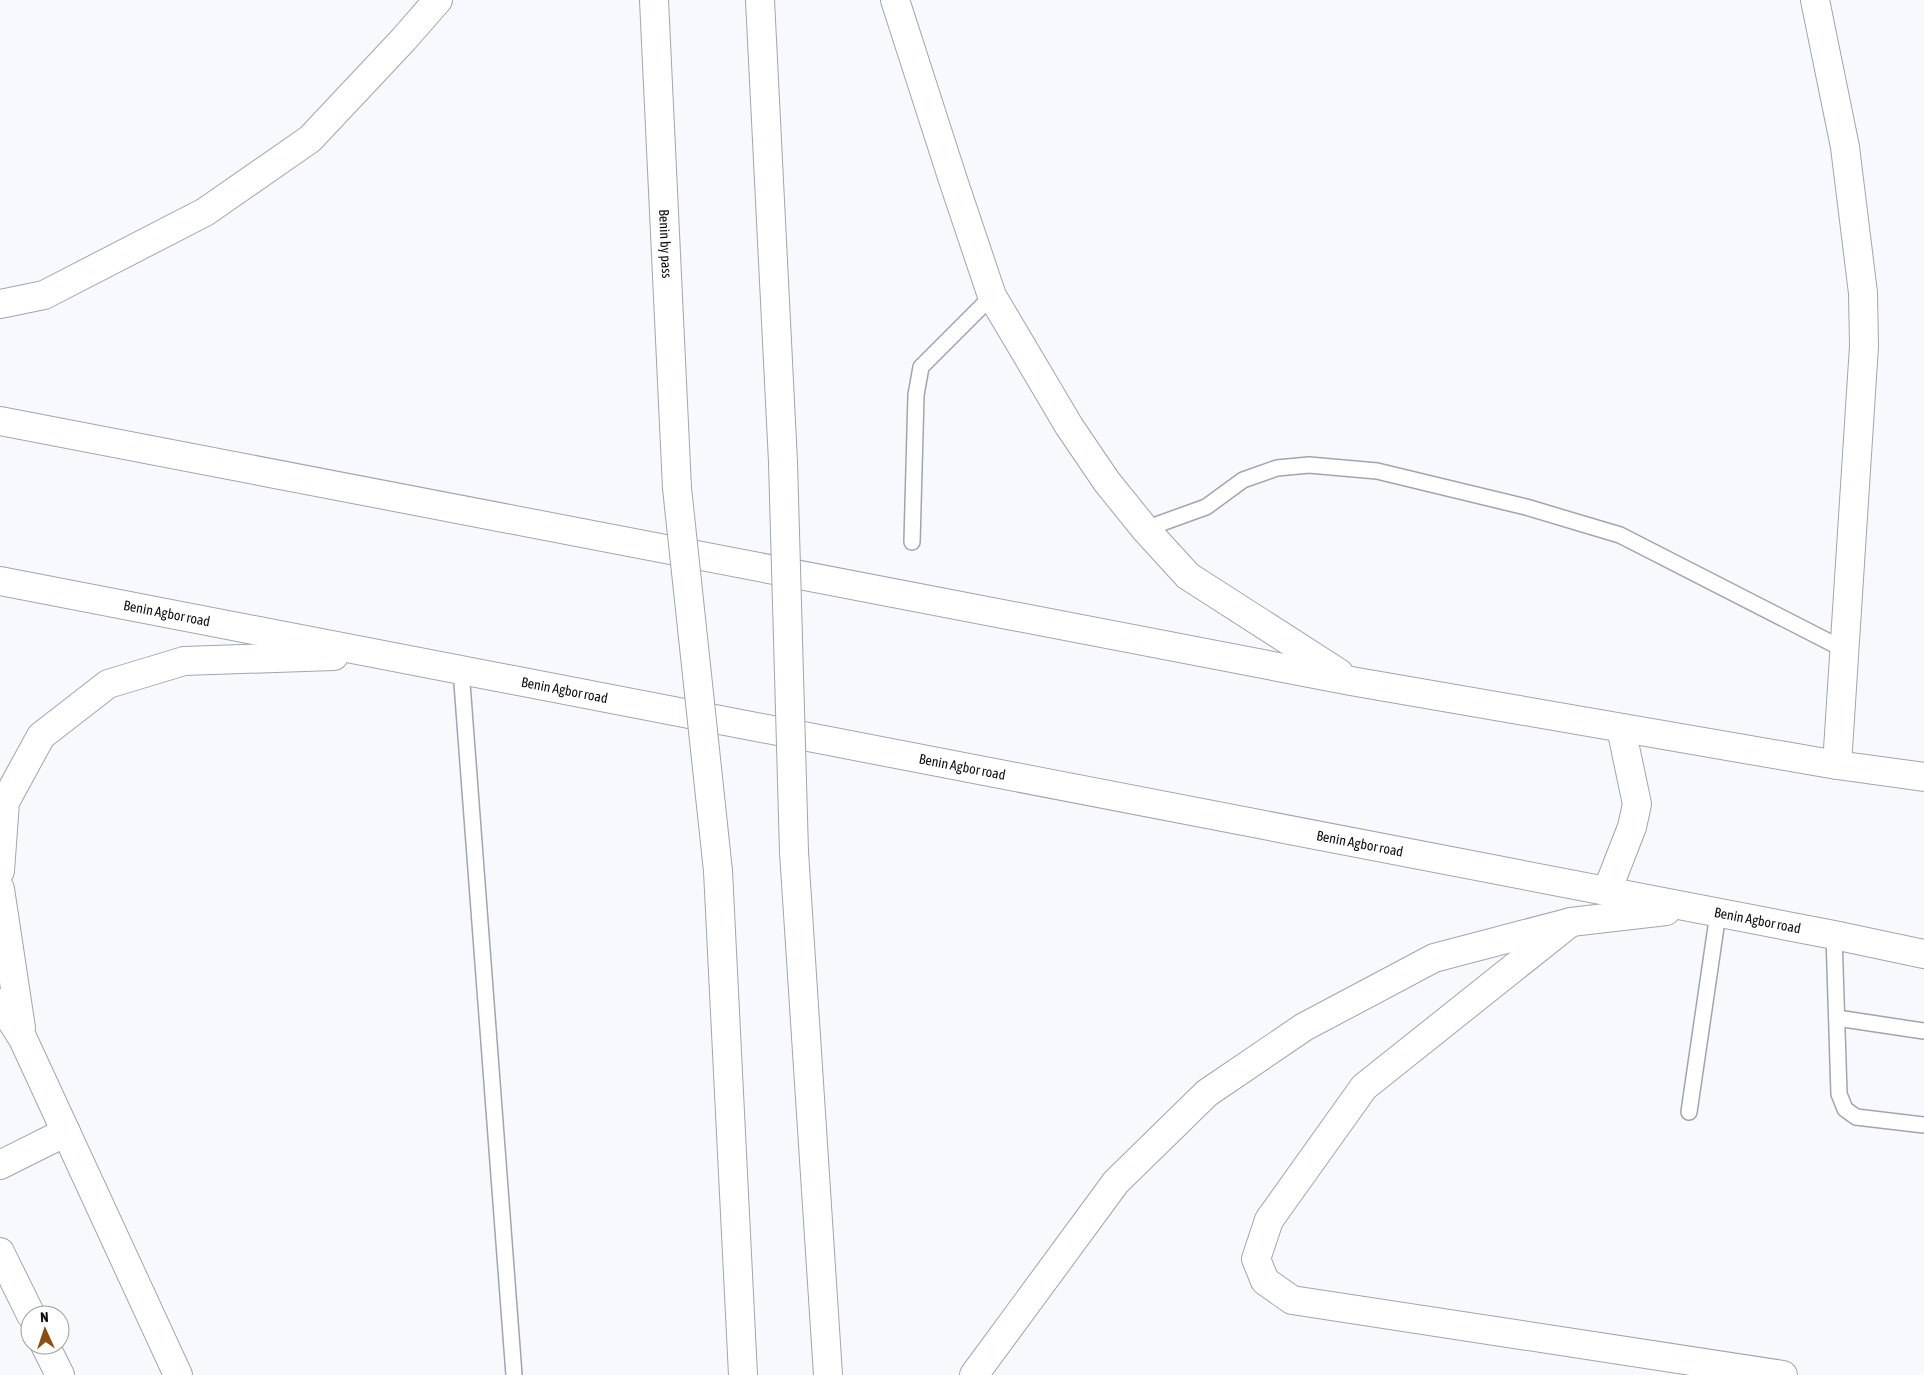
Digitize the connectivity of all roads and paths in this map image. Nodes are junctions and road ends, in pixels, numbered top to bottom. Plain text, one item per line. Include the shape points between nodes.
1 (438, 0) edge
2 (654, 0) edge
3 (760, 0) edge
4 (896, 0) edge
5 (1815, 0) edge
6 (992, 296) junction
7 (0, 304) edge
8 (0, 421) edge
9 (1145, 529) junction
10 (912, 542) dead end
11 (0, 580) edge
12 (1845, 650) junction
13 (383, 655) junction
14 (461, 670) junction
15 (1351, 681) junction
16 (1621, 728) junction
17 (1837, 765) junction
18 (1924, 777) edge
19 (0, 871) edge
20 (0, 890) edge
21 (1607, 891) junction
22 (1705, 910) junction
23 (1571, 922) junction
24 (1834, 935) junction
25 (1924, 954) edge
26 (0, 1003) edge
27 (1837, 1018) junction
28 (1924, 1032) edge
29 (23, 1039) junction
30 (1689, 1112) dead end
31 (1924, 1125) edge
32 (66, 1132) junction
33 (0, 1165) edge
34 (0, 1252) edge
35 (25, 1305) edge
36 (50, 1355) edge
37 (60, 1375) edge
38 (178, 1375) edge
39 (514, 1375) edge
40 (743, 1375) edge
41 (828, 1375) edge
42 (974, 1375) edge
43 (1783, 1375) edge

1 - 7 main road via 310,139 205,212 44,295
2 - 40 main road, Benin by pass, bridge via 677,488 718,871
3 - 41 main road, bridge via 783,462 794,852
4 - 6 main road
5 - 12 main road via 1846,147 1863,293 1864,346
6 - 9 main road via 1069,426
6 - 10 lane via 921,367 916,395
8 - 15 main road
9 - 12 lane via 1206,507 1243,480 1277,468 1309,465 1377,471 1526,507 1620,535
9 - 15 main road via 1188,576
11 - 13 main road, Benin Agbor road
12 - 17 main road
13 - 14 main road, Benin Agbor road
13 - 19 main road via 184,661 108,684 41,736 4,802
14 - 21 main road, Benin Agbor road
14 - 39 lane
15 - 16 main road
16 - 17 main road
16 - 21 main road via 1637,804 1632,827
17 - 18 main road
20 - 29 main road
21 - 22 main road, Benin Agbor road
22 - 23 main road
22 - 24 main road, Benin Agbor road
22 - 30 lane
23 - 42 main road via 1434,958 1304,1027 1207,1093 1116,1182
23 - 43 main road via 1364,1086 1269,1220 1256,1259 1265,1281 1292,1300
24 - 25 main road, Benin Agbor road
24 - 27 lane
26 - 29 main road
27 - 28 lane
27 - 31 lane via 1840,1094 1845,1109 1856,1117
29 - 32 main road
32 - 33 main road
32 - 38 main road
34 - 35 main road
36 - 37 main road

